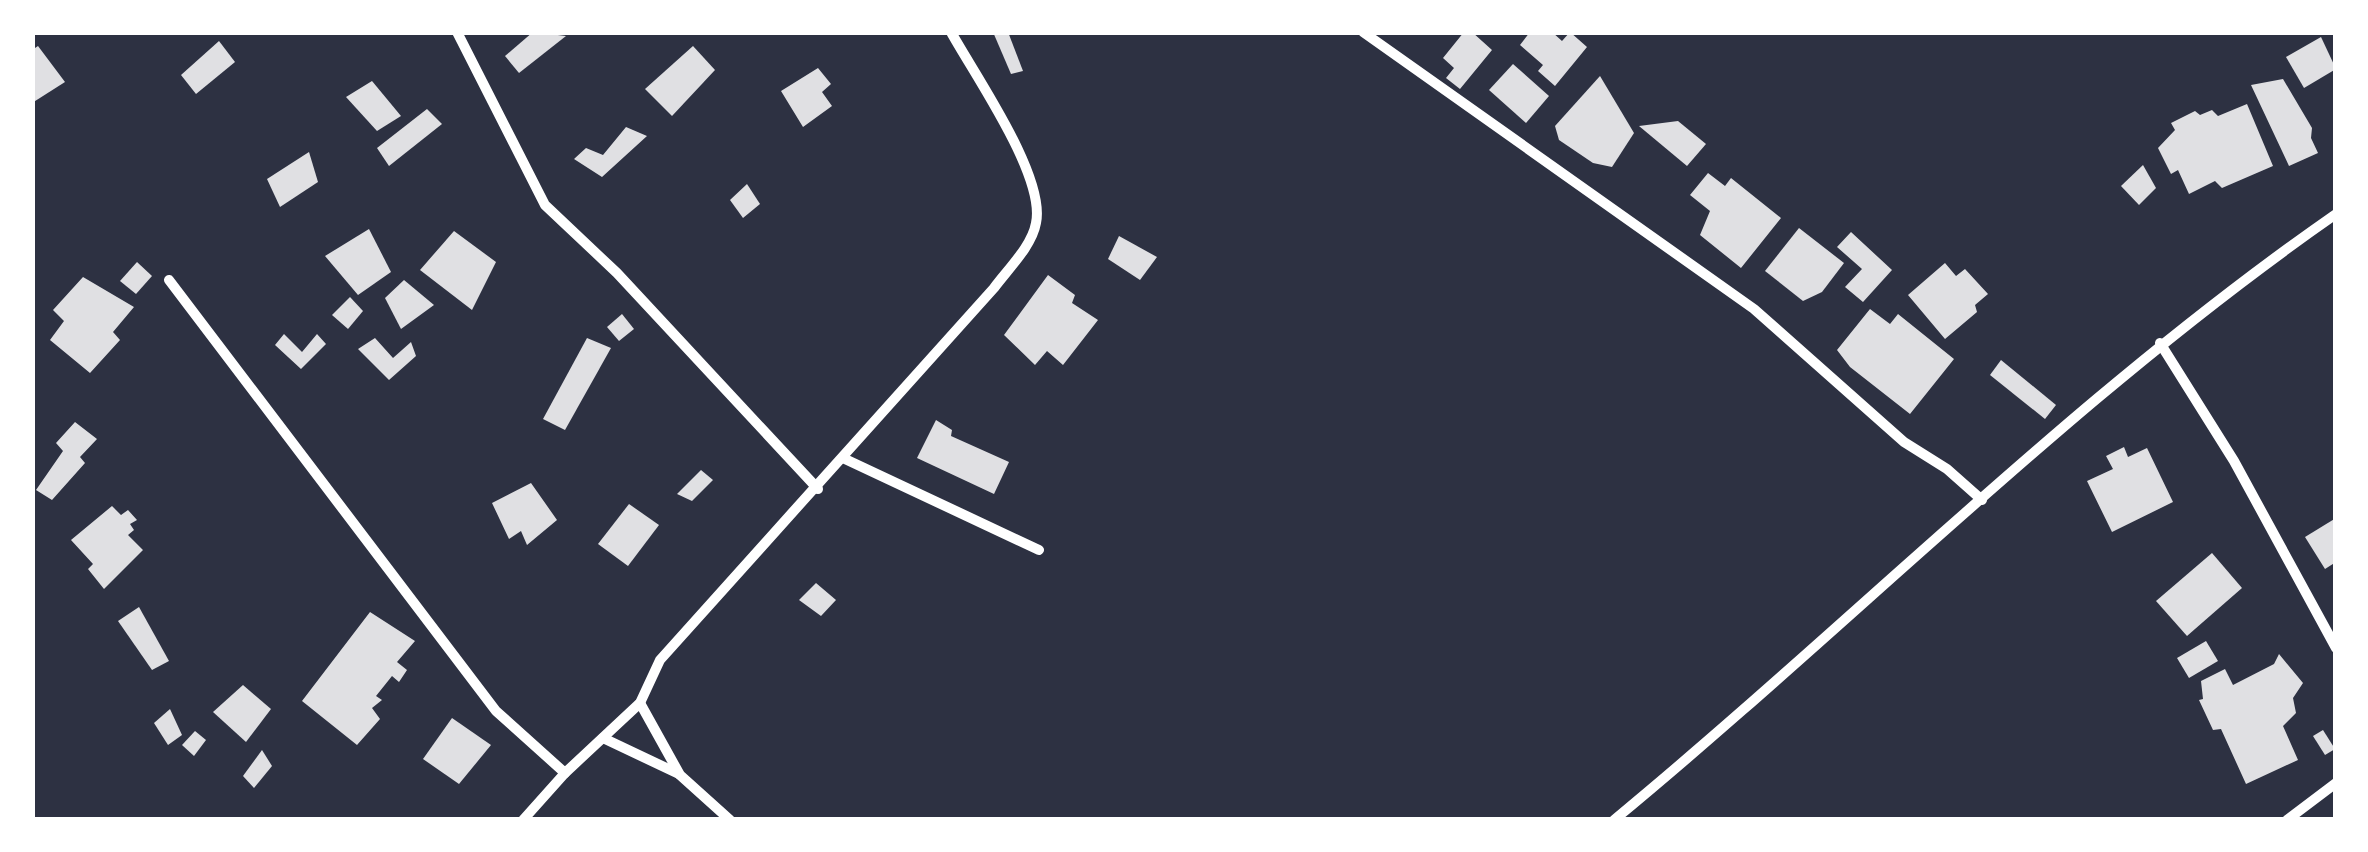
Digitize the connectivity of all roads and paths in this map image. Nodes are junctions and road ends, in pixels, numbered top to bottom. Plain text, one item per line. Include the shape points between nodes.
1 (457, 32) edge
2 (951, 32) edge
3 (1363, 32) edge
4 (2336, 214) edge
5 (169, 280) dead end
6 (2160, 343) junction
7 (845, 459) junction
8 (818, 489) junction
9 (1982, 500) junction
10 (1039, 550) dead end
11 (2336, 648) edge
12 (640, 703) junction
13 (602, 738) junction
14 (565, 773) junction
15 (680, 775) junction
16 (2336, 782) edge
17 (523, 820) edge
18 (730, 820) edge
19 (1614, 820) edge
20 (2286, 820) edge

1 - 8 street via 545,205
2 - 7 street via 1028,175 1036,225 994,288
3 - 9 street via 1754,309 1904,442
4 - 6 street
5 - 14 street via 496,711
6 - 9 street
6 - 11 street via 2234,460
7 - 8 street
7 - 10 street
8 - 12 street via 660,660
9 - 19 street
12 - 13 street
12 - 15 street
13 - 14 street
13 - 15 street
14 - 17 street
15 - 18 street
16 - 20 street

